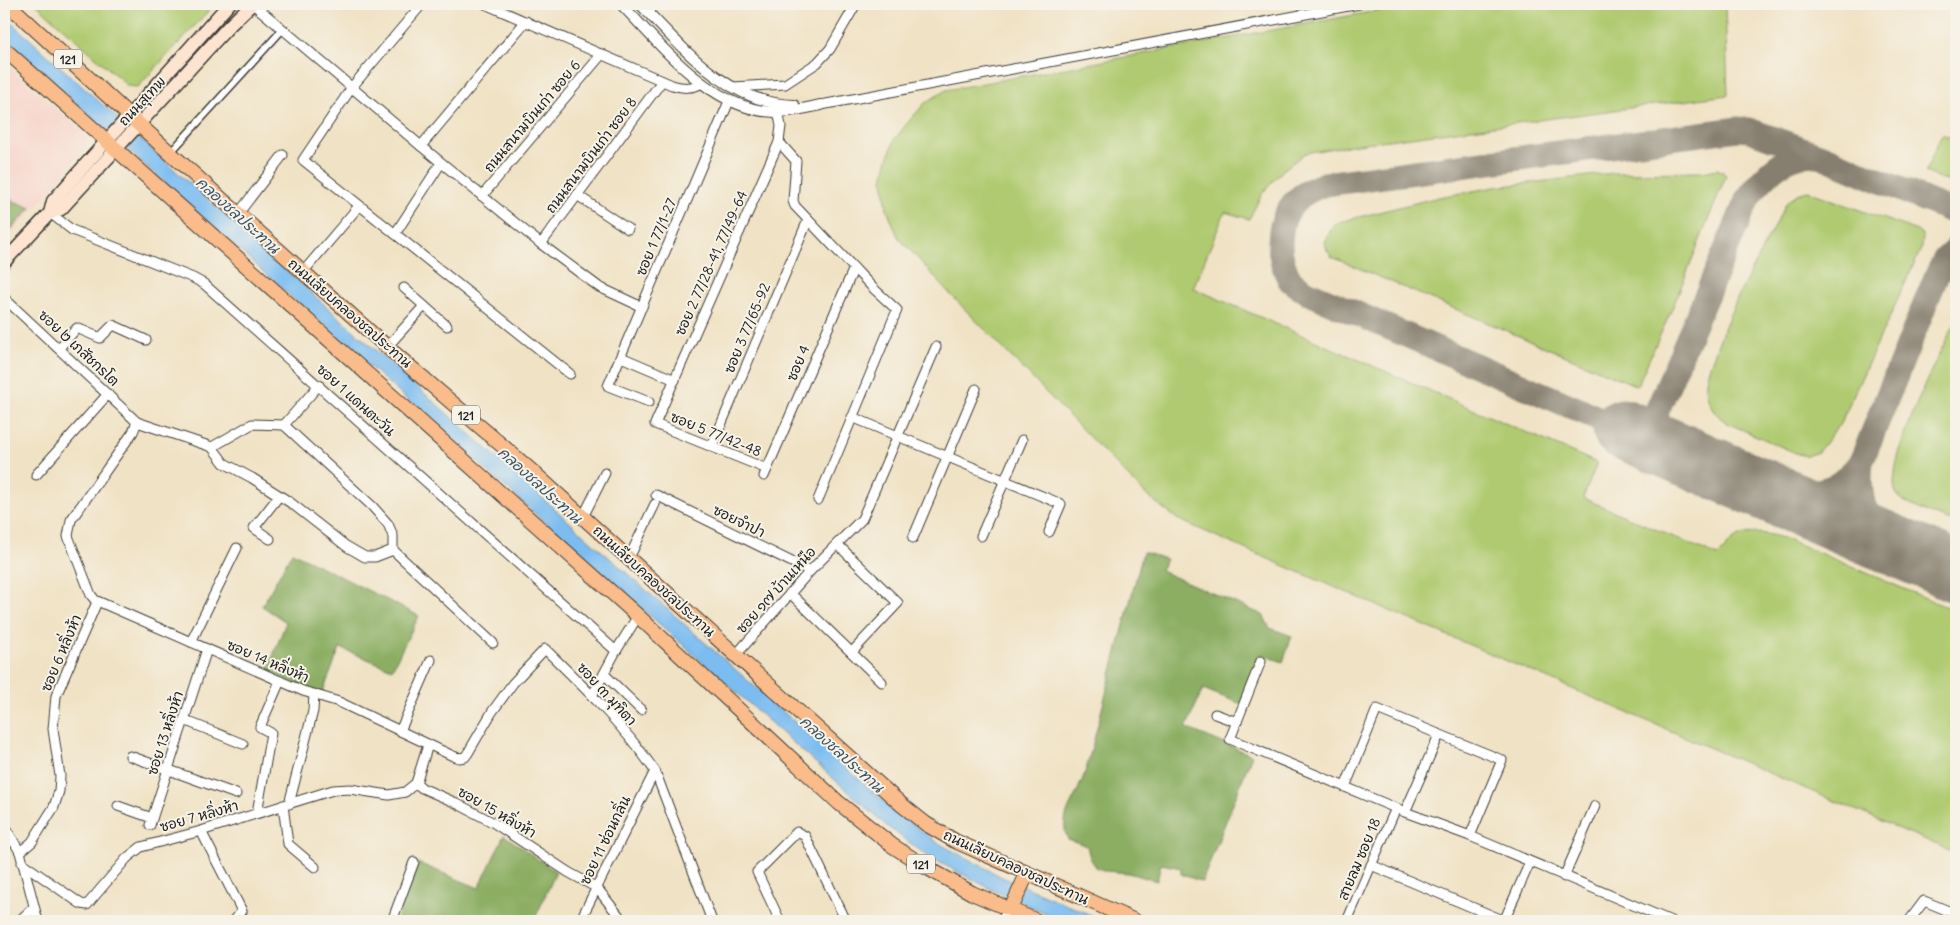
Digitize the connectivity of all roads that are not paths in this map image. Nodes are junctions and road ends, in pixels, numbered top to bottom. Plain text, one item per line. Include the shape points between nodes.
1 (8, 4) edge
2 (229, 4) edge
3 (252, 4) edge
4 (422, 4) edge
5 (485, 4) edge
6 (621, 4) edge
7 (640, 4) edge
8 (856, 4) edge
9 (1359, 4) edge
10 (652, 8) edge
11 (526, 21) junction
12 (283, 29) junction
13 (4, 50) edge
14 (602, 54) junction
15 (716, 75) junction
16 (662, 81) junction
17 (705, 85) junction
18 (352, 87) junction
19 (734, 87) junction
20 (730, 99) junction
21 (821, 105) junction
22 (778, 112) junction
23 (127, 118) junction
24 (137, 128) junction
25 (779, 142) junction
26 (114, 144) junction
27 (421, 146) junction
28 (170, 153) junction
29 (284, 155) dead end
30 (442, 163) junction
31 (577, 195) junction
32 (482, 196) junction
33 (359, 206) junction
34 (50, 213) junction
35 (238, 214) junction
36 (808, 220) junction
37 (628, 229) dead end
38 (395, 234) junction
39 (541, 244) junction
40 (4, 262) edge
41 (854, 268) junction
42 (303, 272) junction
43 (404, 288) dead end
44 (4, 298) edge
45 (424, 306) junction
46 (642, 307) junction
47 (447, 326) dead end
48 (146, 340) dead end
49 (387, 347) junction
50 (936, 347) dead end
51 (59, 348) junction
52 (620, 357) junction
53 (570, 374) dead end
54 (675, 380) junction
55 (319, 385) junction
56 (976, 389) dead end
57 (108, 394) junction
58 (649, 402) dead end
59 (852, 417) junction
60 (135, 421) junction
61 (655, 424) joint
62 (284, 425) junction
63 (898, 436) junction
64 (1022, 440) dead end
65 (712, 446) junction
66 (212, 447) junction
67 (948, 456) junction
68 (766, 472) joint
69 (604, 473) dead end
70 (36, 475) dead end
71 (1005, 480) junction
72 (279, 496) junction
73 (818, 500) dead end
74 (583, 517) junction
75 (1049, 532) dead end
76 (981, 536) dead end
77 (913, 538) dead end
78 (270, 539) dead end
79 (837, 544) junction
80 (237, 548) dead end
81 (392, 550) junction
82 (629, 558) junction
83 (810, 571) junction
84 (790, 593) junction
85 (97, 602) junction
86 (638, 616) junction
87 (191, 642) junction
88 (493, 643) dead end
89 (207, 649) junction
90 (616, 651) junction
91 (852, 652) junction
92 (735, 656) junction
93 (430, 660) dead end
94 (1261, 661) dead end
95 (604, 674) junction
96 (280, 681) junction
97 (882, 682) dead end
98 (314, 694) junction
99 (592, 696) junction
100 (641, 710) dead end
101 (1215, 714) dead end
102 (184, 720) junction
103 (1237, 722) junction
104 (400, 732) junction
105 (1439, 735) junction
106 (243, 744) dead end
107 (428, 745) junction
108 (130, 756) dead end
109 (168, 769) junction
110 (655, 771) junction
111 (416, 783) junction
112 (1345, 787) junction
113 (236, 794) dead end
114 (286, 805) junction
115 (118, 806) dead end
116 (1594, 806) dead end
117 (1396, 808) junction
118 (1405, 812) junction
119 (257, 814) junction
120 (4, 825) edge
121 (201, 831) junction
122 (1470, 836) junction
123 (20, 852) junction
124 (414, 862) dead end
125 (1530, 862) junction
126 (22, 863) junction
127 (1371, 865) junction
128 (315, 867) dead end
129 (1564, 877) junction
130 (1025, 879) junction
131 (597, 888) junction
132 (1012, 906) junction
133 (34, 907) junction
134 (1956, 914) edge
135 (19, 921) edge
136 (38, 921) edge
137 (234, 921) edge
138 (392, 921) edge
139 (580, 921) edge
140 (623, 921) edge
141 (712, 921) edge
142 (780, 921) edge
143 (846, 921) edge
144 (1000, 921) edge
145 (1038, 921) edge
146 (1135, 921) edge
147 (1347, 921) edge
148 (1504, 921) edge
149 (1671, 921) edge
150 (1909, 921) edge

1 - 23 main road, ถนนเลียบคลองชลประทาน / 121
2 - 23 main road, ถนนสุเทพ
3 - 12 street
3 - 24 main road, ถนนสุเทพ
4 - 18 street
5 - 11 street
6 - 17 street via 680,65
7 - 10 street
8 - 19 street via 830,49 817,64 785,84
9 - 21 street
10 - 15 street via 690,54
11 - 14 street
11 - 27 street
12 - 18 street
12 - 28 street
13 - 26 main road, 121
14 - 16 street
14 - 32 street, ถนนสนามบินเก่า ซอย 6
15 - 17 street
15 - 19 street
16 - 17 street via 686,88
16 - 31 street, ถนนสนามบินเก่า ซอย 8
17 - 20 street
18 - 27 street
18 - 33 street via 303,160
19 - 21 street via 755,98 783,104
20 - 22 street
20 - 46 street, ซอย 1 77/1-27
21 - 22 street
22 - 25 street, ซอย 2 77/28-41, 77/49-64
23 - 24 main road, ถนนเลียบคลองชลประทาน / 121
23 - 26 main road, ถนนสุเทพ
24 - 26 main road, ถนนสุเทพ
24 - 28 main road, ถนนเลียบคลองชลประทาน / 121
25 - 36 street via 796,161 793,201
25 - 54 street, ซอย 2 77/28-41, 77/49-64
26 - 34 main road, ถนนสุเทพ via 62,209
26 - 86 main road, 121
27 - 30 street
28 - 35 main road, ถนนเลียบคลองชลประทาน / 121
29 - 35 street
30 - 32 street
30 - 38 street
31 - 37 street
31 - 39 street, ถนนสนามบินเก่า ซอย 8
32 - 39 street
33 - 38 street
33 - 42 street
34 - 40 main road, ถนนสุเทพ
34 - 55 street, ซอย 1 แดนตะวัน via 72,230 204,284
35 - 42 main road, ถนนเลียบคลองชลประทาน / 121
36 - 41 street
36 - 65 street, ซอย 3 77/65-92
38 - 53 street
39 - 46 street via 599,287
41 - 59 street via 897,310
41 - 68 street, ซอย 4
42 - 49 main road, ถนนเลียบคลองชลประทาน / 121
43 - 45 street
44 - 51 street, ซอย ๒ เภสัชกรโต
45 - 47 street
45 - 49 street
46 - 52 street, ซอย 1 77/1-27
48 - 51 street via 113,324 100,338 77,328
49 - 74 main road, ถนนเลียบคลองชลประทาน / 121
50 - 63 street, ซอย ๑๗ บ้านเหนือ
51 - 57 street, ซอย ๒ เภสัชกรโต
52 - 54 street
52 - 58 street, ซอย 1 77/1-27 via 608,386
54 - 61 street, ซอย 2 77/28-41, 77/49-64
55 - 62 street
55 - 90 street, ซอย 1 แดนตะวัน
56 - 67 street
57 - 60 street, ซอย ๒ เภสัชกรโต
57 - 70 street
59 - 63 street
59 - 73 street
60 - 66 street
60 - 85 street via 133,432 68,528 68,536 91,596
61 - 65 street, ซอย 5 77/42-48
62 - 66 street via 252,424
62 - 81 street via 388,524 394,536
63 - 67 street
63 - 79 street, ซอย ๑๗ บ้านเหนือ via 862,519
64 - 71 street
65 - 68 street, ซอย 5 77/42-48
66 - 72 street via 224,463
67 - 71 street
67 - 77 street
69 - 74 street
71 - 75 street via 1062,504
71 - 76 street
72 - 78 street via 254,528
72 - 81 street via 366,557
74 - 82 main road, ถนนเลียบคลองชลประทาน / 121
79 - 83 street, ซอย ๑๗ บ้านเหนือ
79 - 91 street via 898,602
80 - 87 street
81 - 88 street
82 - 83 street, ซอยจำปา via 655,499
82 - 92 main road, ถนนเลียบคลองชลประทาน / 121
83 - 84 street, ซอย ๑๗ บ้านเหนือ
84 - 91 street
84 - 92 street, ซอย ๑๗ บ้านเหนือ
85 - 87 street, ซอย 14 หลิ่งห้า
85 - 123 street, ซอย 6 หลิ่งห้า via 56,696 53,729 59,791 54,807 32,842
86 - 90 street
86 - 132 main road, 121 via 832,797 893,846 972,893
87 - 89 street, ซอย 14 หลิ่งห้า
89 - 96 street, ซอย 14 หลิ่งห้า
89 - 102 street, ซอย 13 หลิ่งห้า
90 - 95 street
91 - 97 street
92 - 130 main road, ถนนเลียบคลองชลประทาน / 121 via 926,824
93 - 104 street
94 - 103 street
95 - 99 street
95 - 100 street
96 - 98 street, ซอย 14 หลิ่งห้า
96 - 119 street via 260,727 271,733
98 - 104 street, ซอย 14 หลิ่งห้า via 339,702
98 - 114 street
99 - 107 street, ซอย ๓ มุทิตา via 545,649 513,683 465,757 459,758
99 - 110 street, ซอย ๓ มุทิตา
101 - 103 street
102 - 106 street
102 - 109 street, ซอย 13 หลิ่งห้า
103 - 112 street via 1230,739
104 - 107 street, ซอย 14 หลิ่งห้า
105 - 112 street via 1377,709
105 - 118 street
105 - 122 street via 1502,760
107 - 111 street
108 - 109 street
109 - 113 street
109 - 115 street, ซอย 13 หลิ่งห้า via 151,821
110 - 131 street, ซอย 11 ซ่อนกลิ่น
110 - 141 street, ซอย ๓ มุทิตา
111 - 114 street, ซอย 7 หลิ่งห้า via 405,792 389,796 350,789 332,790
111 - 131 street, ซอย 15 หลิ่งห้า via 494,823
112 - 117 street
114 - 119 street, ซอย 7 หลิ่งห้า
114 - 128 street via 287,842
116 - 129 street
117 - 118 street
117 - 127 street, สายลม ซอย 18
118 - 122 street
119 - 121 street, ซอย 7 หลิ่งห้า
120 - 123 street
121 - 126 street, ซอย 7 หลิ่งห้า via 140,847 87,905
121 - 137 street via 242,911
122 - 125 street
123 - 126 street
124 - 138 street
125 - 129 street
125 - 148 street
126 - 133 street
127 - 147 street, สายลม ซอย 18
127 - 148 street
129 - 149 street
130 - 132 main road
130 - 146 main road, ถนนเลียบคลองชลประทาน / 121
131 - 139 street, ซอย 11 ซ่อนกลิ่น
131 - 140 street
132 - 144 street
132 - 145 main road, 121
133 - 135 street
133 - 136 street
134 - 150 street via 1924,901
142 - 143 street via 757,872 797,832 805,836

